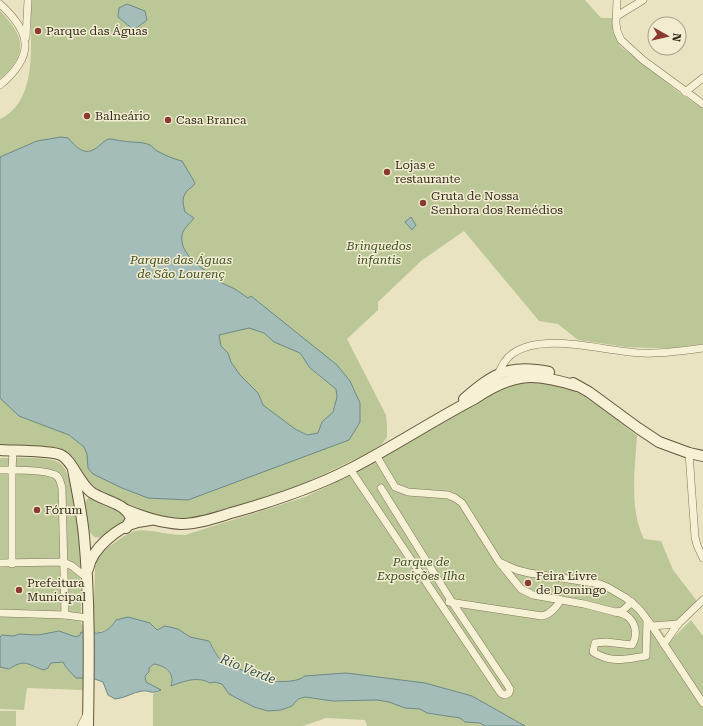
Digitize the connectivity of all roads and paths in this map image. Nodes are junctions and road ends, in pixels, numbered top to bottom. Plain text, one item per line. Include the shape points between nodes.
1 (28, 0) edge
2 (617, 0) edge
3 (643, 0) edge
4 (0, 4) edge
5 (616, 16) junction
6 (26, 46) junction
7 (703, 78) edge
8 (0, 85) edge
9 (684, 92) junction
10 (703, 104) edge
11 (703, 348) edge
12 (498, 374) junction
13 (493, 386) junction
14 (577, 386) junction
15 (448, 413) junction
16 (0, 450) edge
17 (13, 451) junction
18 (689, 453) junction
19 (376, 455) junction
20 (703, 456) edge
21 (73, 469) junction
22 (350, 469) junction
23 (0, 470) edge
24 (12, 470) junction
25 (381, 488) dead end
26 (92, 493) junction
27 (79, 504) junction
28 (126, 510) junction
29 (153, 520) junction
30 (126, 528) junction
31 (84, 534) junction
32 (104, 543) junction
33 (703, 558) edge
34 (63, 562) junction
35 (499, 562) junction
36 (0, 563) edge
37 (12, 564) junction
38 (86, 578) junction
39 (561, 600) junction
40 (703, 600) edge
41 (441, 602) junction
42 (452, 602) junction
43 (632, 602) junction
44 (0, 612) edge
45 (615, 612) junction
46 (65, 615) junction
47 (88, 620) junction
48 (650, 623) junction
49 (678, 624) junction
50 (664, 644) junction
51 (703, 703) edge
52 (88, 712) junction
53 (81, 726) edge
54 (88, 726) edge

1 - 6 street
2 - 5 street
3 - 5 street
4 - 6 street via 20,26
5 - 9 street via 617,31 621,40
6 - 8 street via 17,68
7 - 9 street
9 - 10 street
11 - 12 street via 642,353 574,344 542,344 511,355
12 - 13 street
12 - 14 main road via 515,370 542,370 559,375
12 - 15 main road
13 - 14 main road via 529,377 552,378
13 - 15 main road
14 - 18 main road via 649,436
15 - 19 main road
16 - 17 main road
17 - 21 main road via 61,455
17 - 24 street
18 - 20 main road
18 - 33 street via 695,537
19 - 22 main road
19 - 35 street via 395,487 408,492 448,494 462,503
21 - 26 main road
21 - 27 main road
22 - 29 main road via 281,498 201,521 183,524
22 - 41 street
23 - 24 street
24 - 34 street via 40,471 56,475 60,480
24 - 37 street
25 - 42 street
26 - 27 main road
26 - 28 main road
27 - 31 main road
28 - 29 main road
28 - 30 main road via 131,519
29 - 30 main road via 138,522
30 - 32 main road
31 - 32 main road via 91,542
31 - 38 main road
32 - 38 main road via 92,558
34 - 37 street
34 - 38 street
34 - 46 street
35 - 39 street via 521,589 533,595
35 - 43 street via 517,570 600,584
36 - 37 street
38 - 47 main road
39 - 42 street via 554,610 542,616
39 - 45 street
40 - 49 street
41 - 42 street
41 - 42 street via 500,692 509,693 510,689
43 - 45 street via 622,611
43 - 48 street
44 - 46 street
45 - 48 street via 626,615 636,628 635,637 632,644 595,643 593,652 603,658 620,660 646,656
46 - 47 street
47 - 52 main road
48 - 49 street
48 - 50 street
49 - 50 street
50 - 51 street
52 - 53 street
52 - 54 main road

